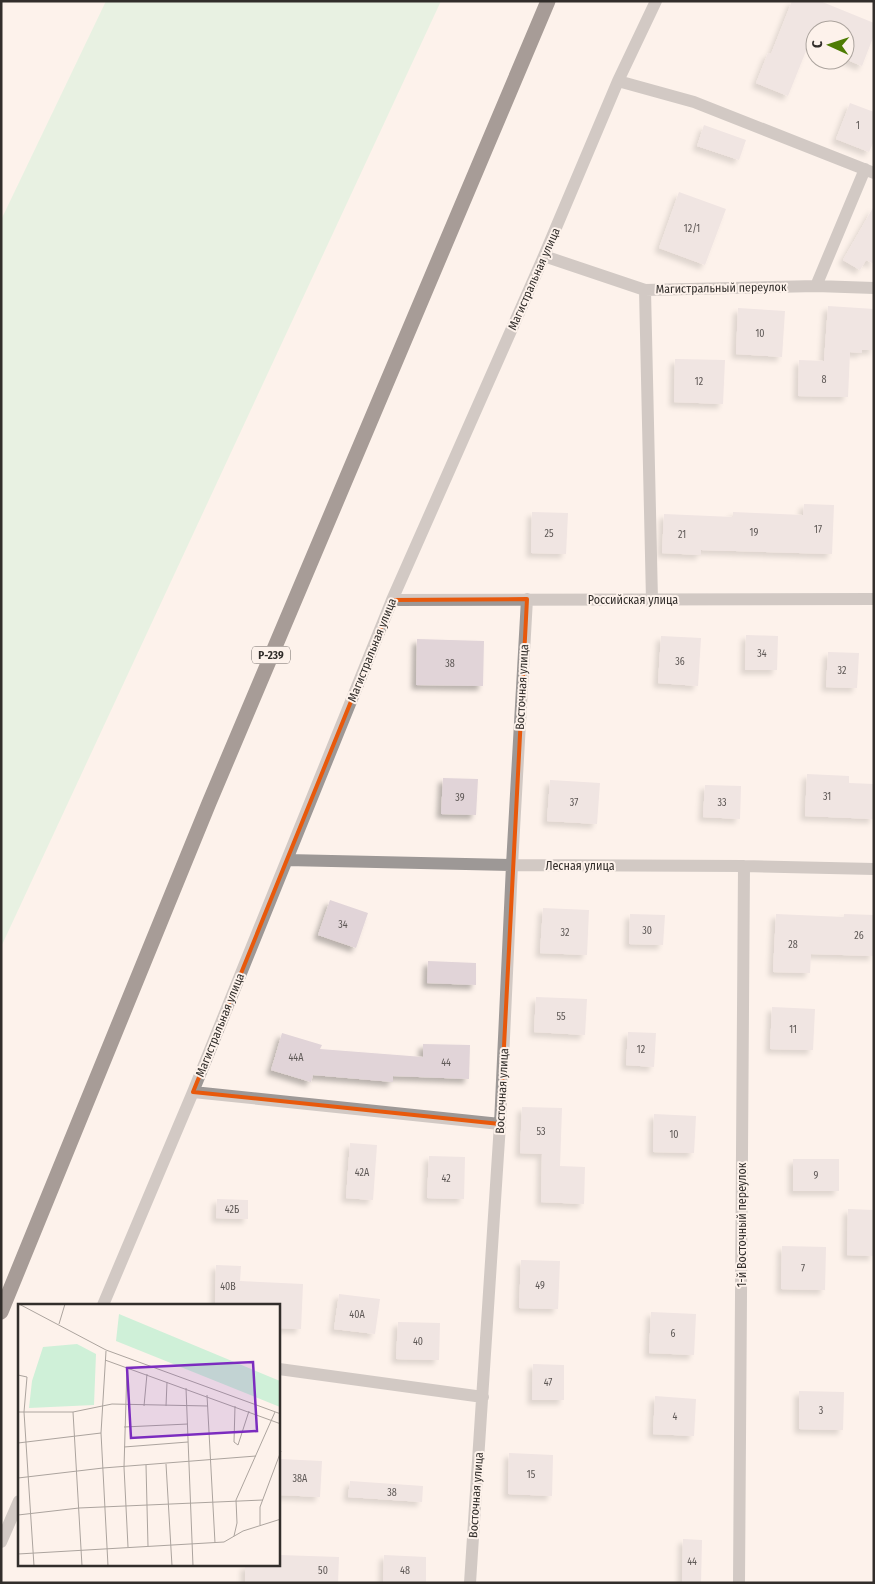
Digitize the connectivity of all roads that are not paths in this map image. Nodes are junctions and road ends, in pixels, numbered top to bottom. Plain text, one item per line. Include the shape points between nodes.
1 (548, 1) edge
2 (656, 1) edge
3 (618, 81) junction
4 (870, 171) edge
5 (544, 256) junction
6 (816, 286) junction
7 (874, 288) edge
8 (644, 290) junction
9 (874, 599) edge
10 (392, 600) junction
11 (527, 600) junction
12 (652, 600) junction
13 (287, 860) junction
14 (512, 865) junction
15 (744, 866) junction
16 (874, 869) edge
17 (193, 1092) junction
18 (500, 1124) junction
19 (103, 1304) edge
20 (1, 1312) edge
21 (280, 1369) edge
22 (483, 1397) junction
23 (18, 1504) edge
24 (1, 1542) edge
25 (470, 1583) edge
26 (739, 1583) edge

1 - 20 highway, Р-239 via 213,794
2 - 3 street, Магистральная улица
3 - 4 street via 694,102
3 - 5 street, Магистральная улица
4 - 6 street
5 - 8 street, Магистральный переулок
5 - 10 street, Магистральная улица
6 - 7 street, Магистральный переулок
6 - 8 street, Магистральный переулок
8 - 12 street
9 - 12 street, Российская улица
10 - 11 street, Российская улица
10 - 13 street, Магистральная улица
11 - 12 street, Российская улица
11 - 14 street, Восточная улица
13 - 14 street, Лесная улица
13 - 17 street, Магистральная улица
14 - 15 street, Лесная улица
14 - 18 street, Восточная улица
15 - 16 street, Лесная улица
15 - 26 street, 1-й Восточный переулок
17 - 18 street
17 - 19 street, Магистральная улица
18 - 22 street, Восточная улица
21 - 22 street
22 - 25 street, Восточная улица
23 - 24 street

